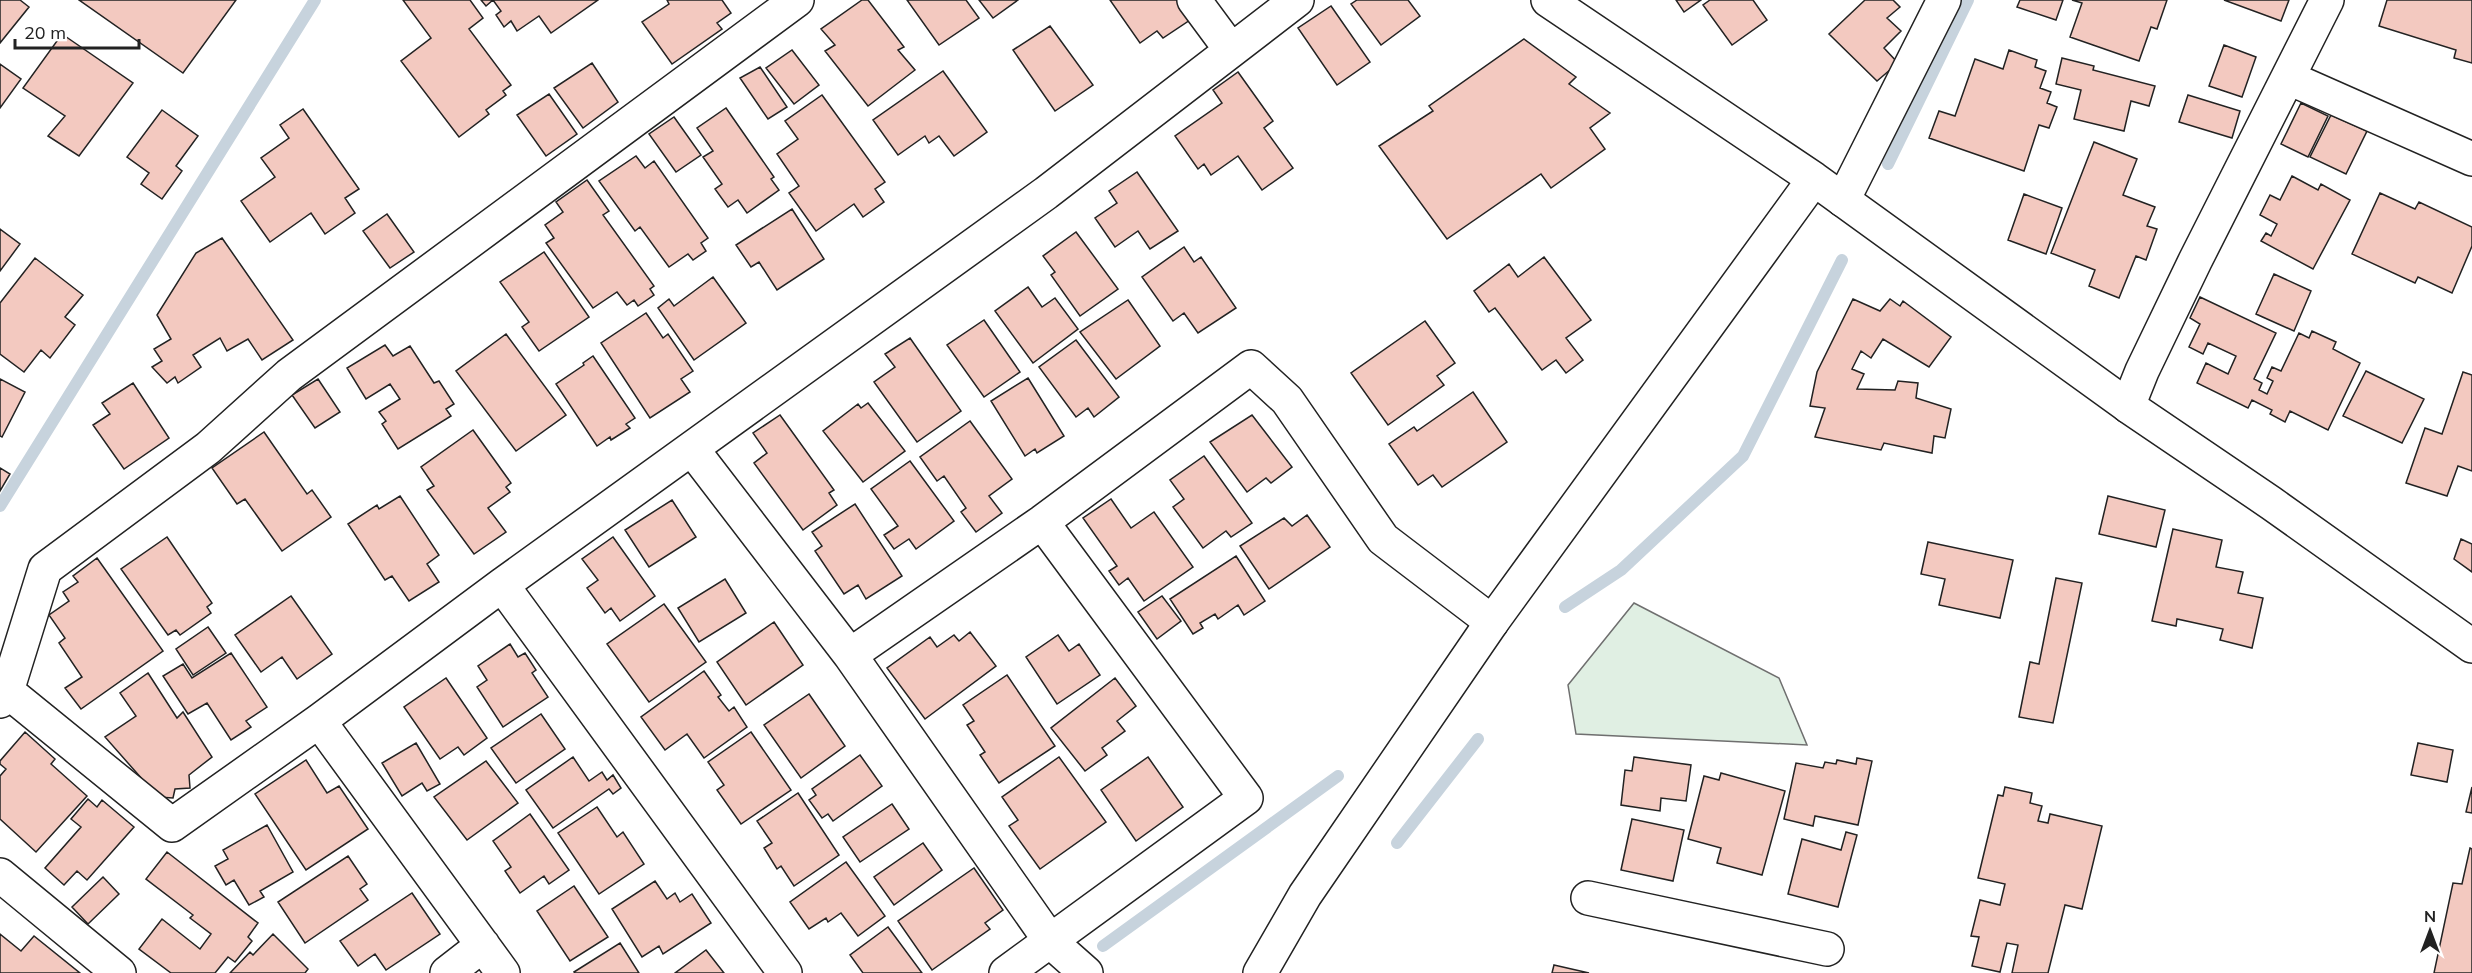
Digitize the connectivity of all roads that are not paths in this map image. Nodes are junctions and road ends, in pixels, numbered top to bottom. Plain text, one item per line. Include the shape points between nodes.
1 (797, 0) edge
2 (1194, 0) edge
3 (1297, 0) edge
4 (1548, 0) edge
5 (1944, 0) edge
6 (2327, 0) edge
7 (1231, 50) junction
8 (2289, 78) junction
9 (2472, 159) edge
10 (1814, 179) junction
11 (1843, 200) junction
12 (2128, 406) junction
13 (692, 449) junction
14 (1042, 522) junction
15 (502, 585) junction
16 (1491, 622) junction
17 (2472, 646) edge
18 (850, 655) junction
19 (3, 696) edge
20 (319, 721) junction
21 (0, 875) edge
22 (1588, 898) dead end
23 (1051, 942) junction
24 (483, 945) junction
25 (1827, 949) dead end
26 (119, 973) edge
27 (447, 973) edge
28 (503, 973) edge
29 (785, 973) edge
30 (1006, 973) edge
31 (1086, 973) edge
32 (1260, 973) edge

1 - 19 street via 290,375 208,448 45,569
2 - 7 street
3 - 7 street
4 - 10 street
5 - 11 street
6 - 8 street
7 - 13 street via 1046,193
8 - 9 street
8 - 12 street via 2195,261
10 - 11 street
10 - 16 street
11 - 12 street
12 - 17 street
13 - 15 street
13 - 18 street
14 - 16 street via 1251,367 1287,400 1383,539
14 - 18 street
14 - 23 street via 1246,798
15 - 20 street
15 - 29 street
16 - 32 street via 1305,896
18 - 23 street
19 - 20 street via 172,825
20 - 24 street
21 - 26 street
22 - 25 street
23 - 30 street
23 - 31 street
24 - 27 street
24 - 28 street

